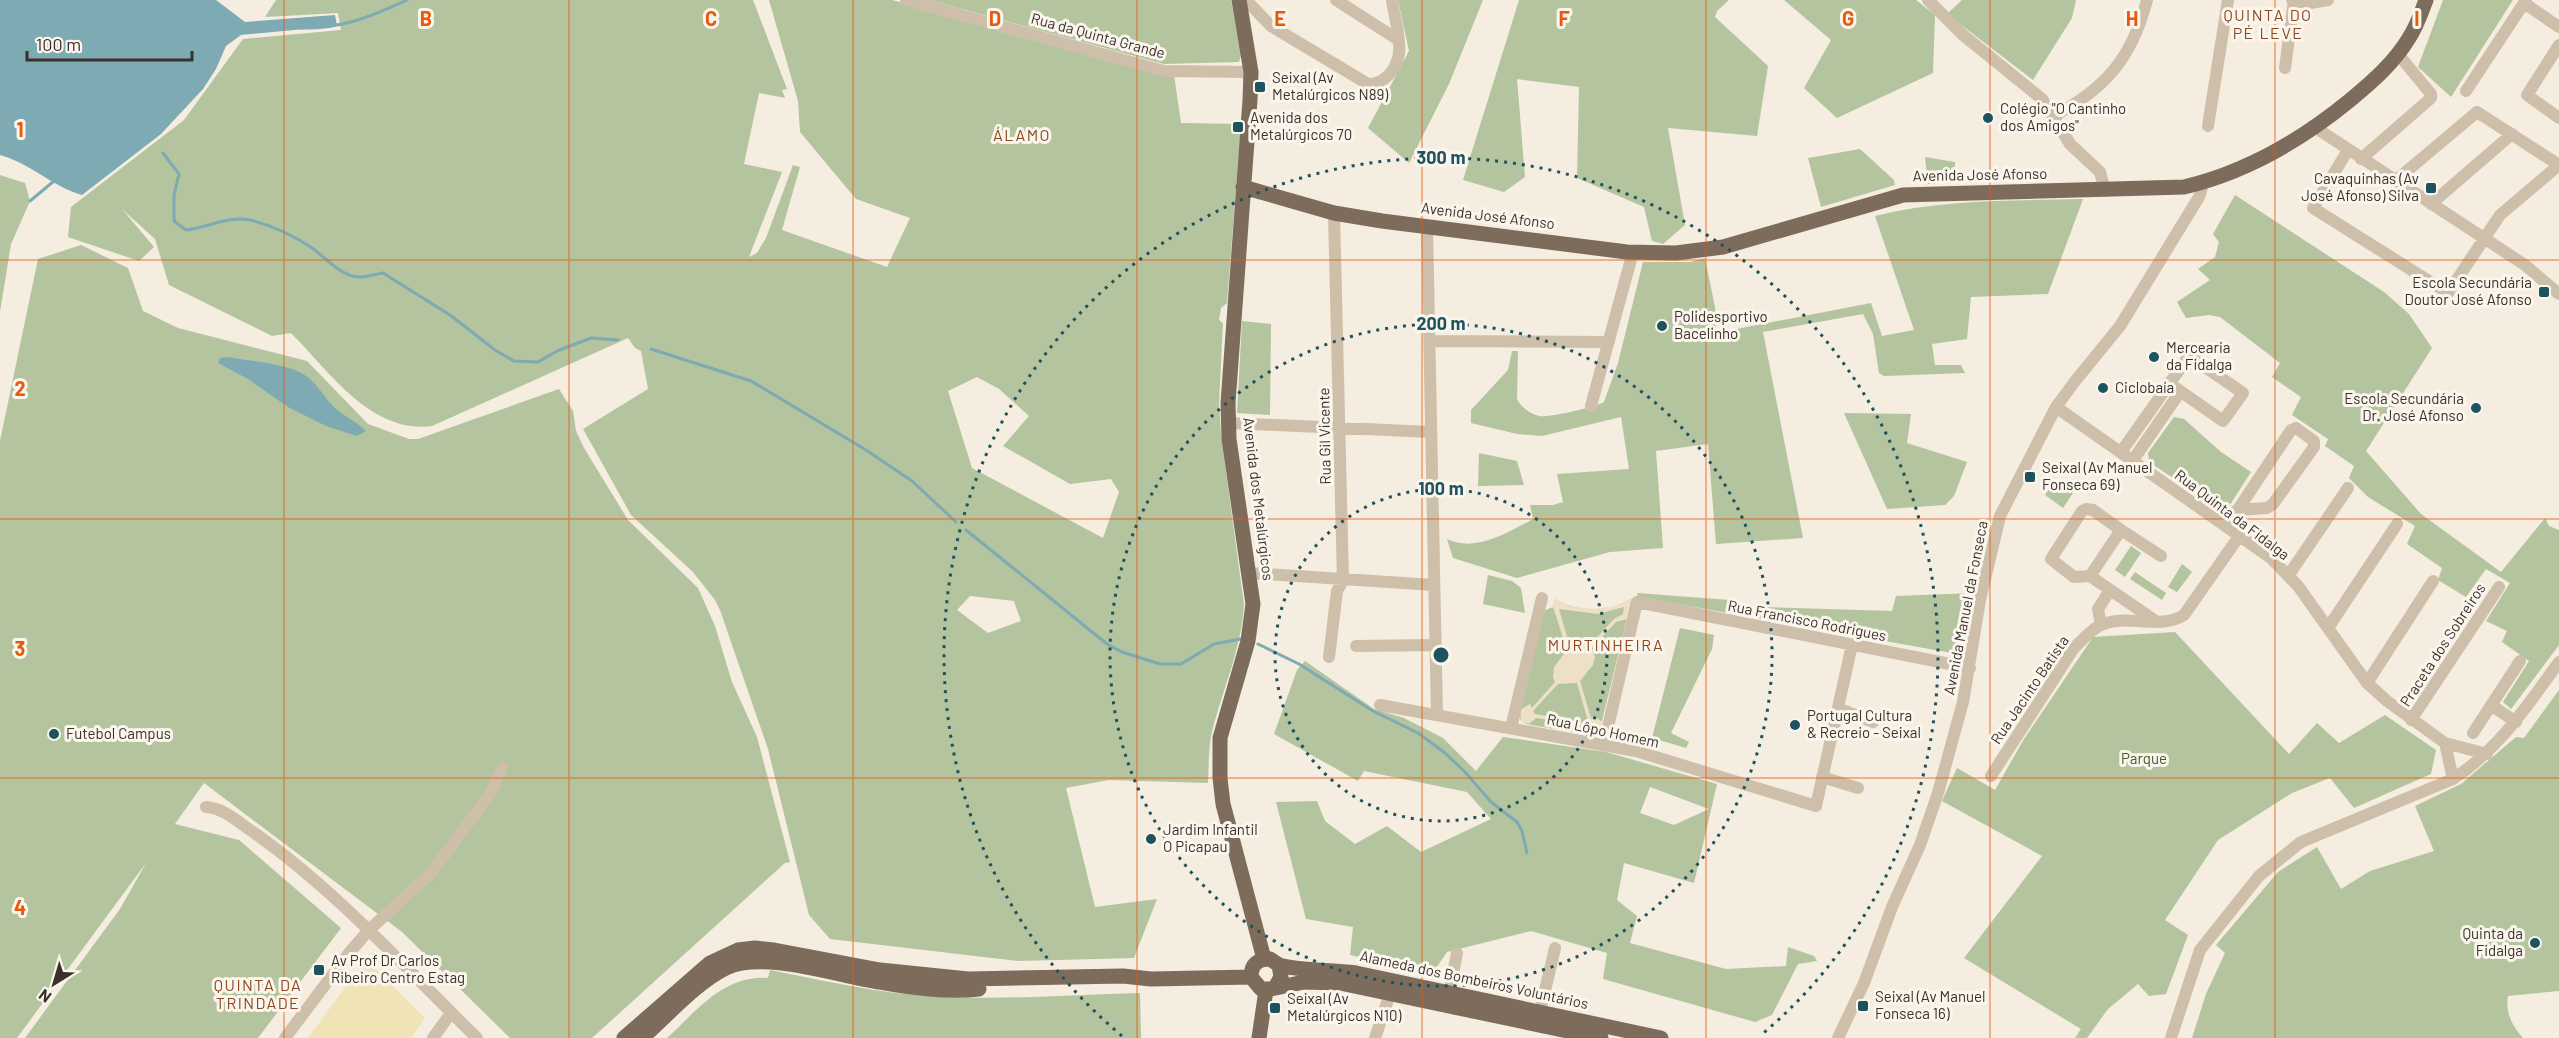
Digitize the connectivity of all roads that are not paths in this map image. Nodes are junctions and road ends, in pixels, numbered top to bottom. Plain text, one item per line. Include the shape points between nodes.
1 (906, 0) edge
2 (1239, 0) edge
3 (1246, 0) edge
4 (1336, 0) edge
5 (1392, 0) edge
6 (1928, 0) edge
7 (2147, 0) edge
8 (2228, 0) edge
9 (2293, 0) edge
10 (2328, 0) edge
11 (2426, 0) edge
12 (2525, 1) edge
13 (1242, 18) junction
14 (1271, 26) junction
15 (2559, 27) edge
16 (1397, 39) junction
17 (2559, 45) edge
18 (2398, 54) junction
19 (2285, 68) dead end
20 (1251, 72) junction
21 (2466, 90) dead end
22 (2054, 116) junction
23 (2559, 118) edge
24 (2208, 126) dead end
25 (2316, 128) junction
26 (2512, 134) junction
27 (2348, 150) junction
28 (2361, 159) junction
29 (2559, 165) edge
30 (2395, 181) junction
31 (2203, 184) junction
32 (1243, 186) junction
33 (2105, 191) junction
34 (2431, 204) junction
35 (1334, 213) junction
36 (1427, 227) junction
37 (2484, 238) junction
38 (1634, 252) junction
39 (2559, 294) edge
40 (1430, 341) junction
41 (1609, 342) junction
42 (2175, 388) junction
43 (1591, 406) dead end
44 (2056, 407) junction
45 (1228, 423) junction
46 (1340, 427) junction
47 (1431, 432) junction
48 (2121, 452) junction
49 (2133, 460) junction
50 (2348, 488) dead end
51 (2237, 510) junction
52 (2397, 524) dead end
53 (2227, 526) junction
54 (2121, 530) junction
55 (2240, 535) junction
56 (2161, 556) dead end
57 (1250, 573) junction
58 (2090, 576) junction
59 (2288, 576) junction
60 (1343, 581) junction
61 (2433, 581) dead end
62 (1434, 585) junction
63 (2499, 586) dead end
64 (2110, 590) junction
65 (1542, 597) dead end
66 (2158, 622) junction
67 (2101, 625) junction
68 (2328, 628) junction
69 (1435, 645) junction
70 (1852, 645) junction
71 (1356, 646) dead end
72 (1329, 657) dead end
73 (2520, 661) dead end
74 (2559, 662) edge
75 (1970, 668) junction
76 (2367, 683) junction
77 (1380, 705) dead end
78 (2491, 705) junction
79 (1838, 708) junction
80 (1437, 715) junction
81 (2411, 720) junction
82 (1873, 722) dead end
83 (2516, 722) junction
84 (1511, 728) junction
85 (2473, 733) dead end
86 (2445, 743) junction
87 (1604, 744) junction
88 (2487, 754) junction
89 (502, 768) dead end
90 (1991, 776) dead end
91 (1822, 777) junction
92 (2452, 779) junction
93 (1858, 788) dead end
94 (206, 807) dead end
95 (369, 930) junction
96 (1555, 948) dead end
97 (1457, 953) dead end
98 (1264, 959) junction
99 (1279, 965) junction
100 (1251, 978) junction
101 (1151, 979) junction
102 (1392, 987) junction
103 (1271, 988) junction
104 (1448, 999) junction
105 (451, 1013) junction
106 (1538, 1018) junction
107 (1614, 1033) edge
108 (2171, 1037) edge
109 (285, 1038) edge
110 (433, 1038) edge
111 (477, 1038) edge
112 (624, 1038) edge
113 (642, 1038) edge
114 (1259, 1038) edge
115 (1375, 1038) edge
116 (1601, 1038) edge
117 (1661, 1038) edge
118 (1838, 1038) edge

1 - 20 street, Rua da Quinta Grande via 1164,70
2 - 13 main road, Avenida dos Metalúrgicos
3 - 14 street
4 - 16 street
5 - 16 street
6 - 22 street via 1963,35 2042,99
7 - 22 street via 2133,40 2118,66 2087,97
8 - 24 street
9 - 10 street
9 - 19 street
11 - 18 main road, Avenida José Afonso
12 - 15 street
12 - 21 street
13 - 14 street
13 - 20 main road, Avenida dos Metalúrgicos
14 - 16 street via 1368,84 1377,85 1396,63
17 - 23 street via 2527,95
18 - 25 main road, Avenida José Afonso via 2376,79
18 - 28 street via 2431,98
20 - 32 main road, Avenida dos Metalúrgicos
22 - 33 street via 2070,144 2100,172
25 - 27 street
25 - 31 main road, Avenida José Afonso via 2276,152
26 - 29 street
26 - 30 street via 2477,112
26 - 34 street
27 - 28 street
27 - 37 street via 2313,208 2448,293
28 - 30 street
29 - 37 street via 2500,215
30 - 34 street
31 - 33 main road, Avenida José Afonso
31 - 44 street, Avenida Manuel da Fonseca via 2199,197 2120,326
32 - 35 main road, Avenida José Afonso
32 - 45 main road, Avenida dos Metalúrgicos
33 - 38 main road, Avenida José Afonso via 1903,195 1724,247 1676,253
34 - 37 street
35 - 36 main road, Avenida José Afonso
35 - 46 street, Rua Gil Vicente
36 - 38 main road, Avenida José Afonso
36 - 40 street
37 - 39 street
38 - 41 street
40 - 41 street
40 - 47 street
41 - 43 street
42 - 42 street via 2189,356 2243,393 2223,422
42 - 48 street
42 - 49 street
44 - 48 street, Rua Quinta da Fidalga
44 - 75 street, Avenida Manuel da Fonseca via 2000,516 1980,600
45 - 46 street
45 - 57 main road, Avenida dos Metalúrgicos
46 - 47 street
46 - 60 street, Rua Gil Vicente
47 - 62 street
48 - 49 street, Rua Quinta da Fidalga
49 - 53 street, Rua Quinta da Fidalga
50 - 59 street
51 - 51 street via 2291,430 2296,428 2314,441 2314,447 2273,504
51 - 53 street
52 - 68 street
53 - 55 street, Rua Quinta da Fidalga
54 - 56 street
54 - 58 street
54 - 58 street via 2093,510 2082,511 2052,556 2053,562 2074,577
55 - 59 street, Rua Quinta da Fidalga
55 - 66 street via 2184,615 2174,621
57 - 60 street
57 - 98 main road, Avenida dos Metalúrgicos via 1251,623 1220,738 1220,778 1223,804
58 - 64 street
59 - 68 street, Rua Quinta da Fidalga
60 - 62 street
60 - 72 street, Rua Gil Vicente via 1337,591
61 - 76 street
62 - 69 street
63 - 81 street, Praceta dos Sobreiros
64 - 66 street
64 - 67 street via 2098,609
65 - 84 street
66 - 67 street
67 - 90 street, Rua Jacinto Batista via 2074,648
68 - 76 street, Rua Quinta da Fidalga
69 - 71 street
69 - 80 street
70 - 75 street, Rua Francisco Rodrigues
70 - 79 street
70 - 87 street, Rua Francisco Rodrigues via 1637,602
73 - 78 street
74 - 83 street
75 - 118 street, Avenida Manuel da Fonseca via 1920,845 1856,1004
76 - 81 street, Rua Quinta da Fidalga
77 - 80 street, Rua Lôpo Homem
78 - 83 street
78 - 85 street
79 - 82 street
79 - 91 street
80 - 84 street, Rua Lôpo Homem
81 - 86 street, Rua Quinta da Fidalga
83 - 88 street
84 - 87 street, Rua Lôpo Homem
86 - 88 street, Rua Quinta da Fidalga
86 - 92 street
87 - 91 street, Rua Lôpo Homem via 1816,806
88 - 92 street
89 - 95 street via 490,794 431,873
91 - 93 street
92 - 108 street via 2301,842 2259,876 2200,950
94 - 95 street via 218,808 276,848
95 - 105 street
95 - 109 street
96 - 106 street
97 - 104 street
98 - 99 main road
98 - 100 main road via 1253,965
99 - 102 main road, Alameda dos Bombeiros Voluntários via 1335,970
99 - 103 main road via 1281,977
100 - 101 main road
100 - 103 main road via 1256,986
101 - 112 main road via 968,979 880,970 774,950 738,950 697,972
101 - 113 main road via 940,989 880,983 757,960 740,963 711,977
102 - 103 main road, Alameda dos Bombeiros Voluntários via 1304,982
102 - 104 main road, Alameda dos Bombeiros Voluntários
102 - 115 street
103 - 114 main road
104 - 106 main road, Alameda dos Bombeiros Voluntários
105 - 110 street
105 - 111 street
106 - 107 main road, Alameda dos Bombeiros Voluntários
106 - 116 main road, Alameda dos Bombeiros Voluntários
107 - 117 main road, Alameda dos Bombeiros Voluntários

